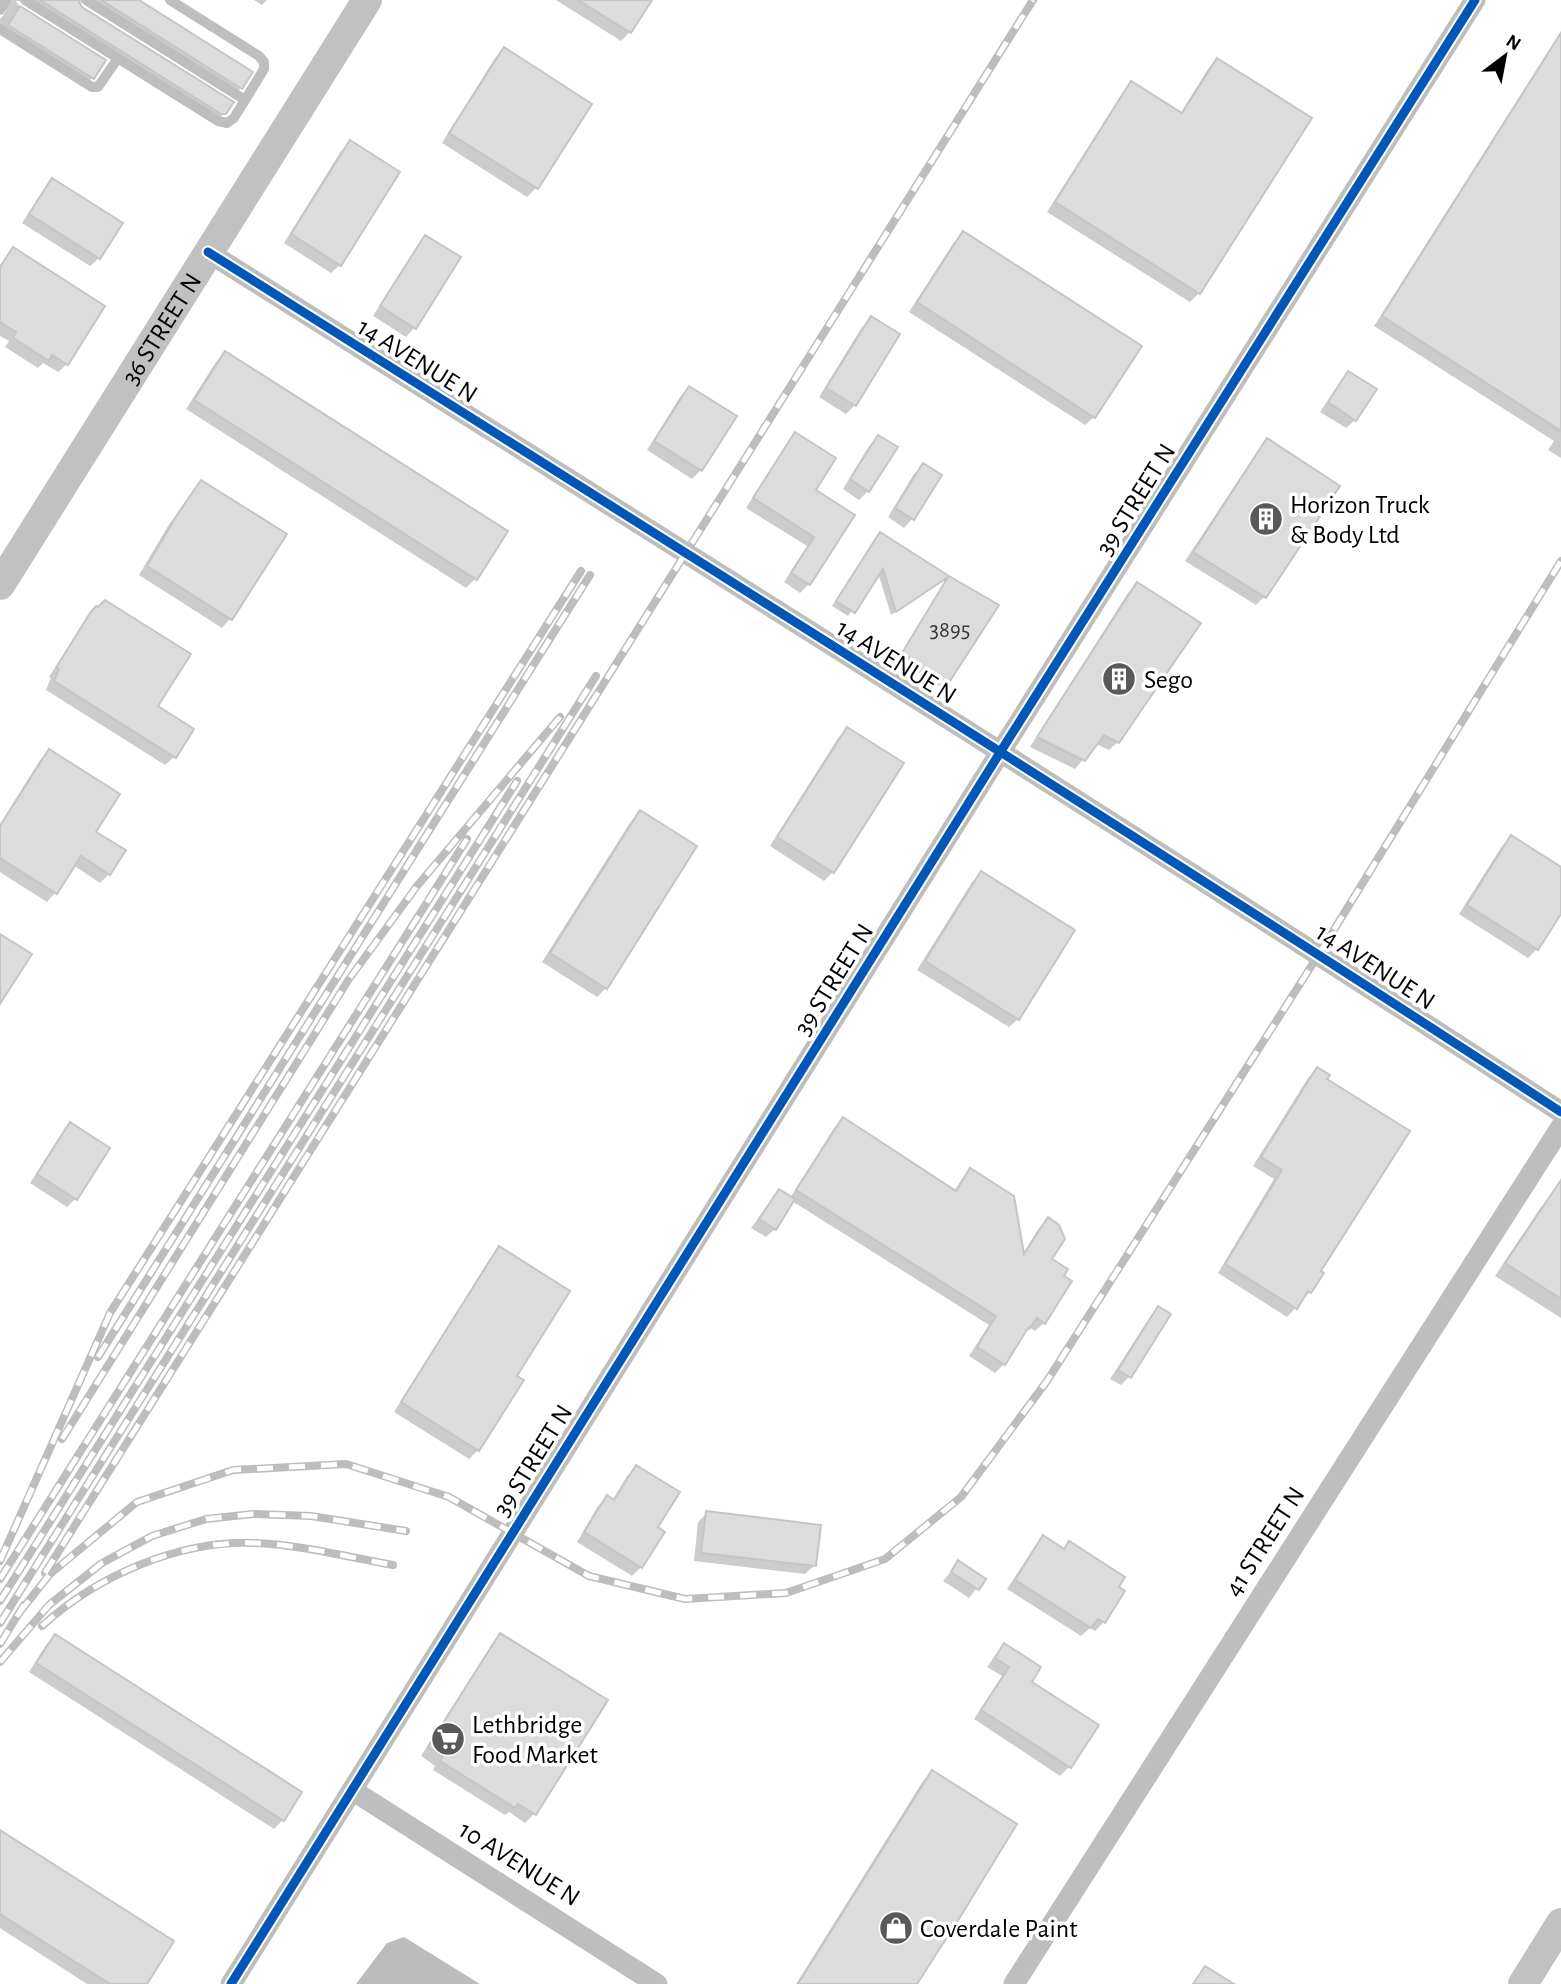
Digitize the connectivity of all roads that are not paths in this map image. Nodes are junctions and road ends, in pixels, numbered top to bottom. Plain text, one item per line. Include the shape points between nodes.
1 (6, 0) edge
2 (24, 0) edge
3 (86, 0) edge
4 (170, 0) edge
5 (367, 0) edge
6 (1475, 0) edge
7 (0, 10) edge
8 (0, 29) edge
9 (118, 58) junction
10 (245, 100) junction
11 (208, 253) junction
12 (0, 585) edge
13 (1001, 751) junction
14 (1561, 1112) edge
15 (1561, 1127) edge
16 (352, 1790) junction
17 (1561, 1923) edge
18 (231, 1984) edge
19 (657, 1984) edge
20 (1014, 1984) edge
21 (1523, 1984) edge

1 - 7 lane
2 - 9 lane
3 - 10 lane
4 - 10 lane via 264,62
5 - 11 street, 36 STREET N
6 - 13 street, 39 STREET N
8 - 9 lane via 92,87 102,84
9 - 10 lane via 218,121 227,123 234,118
11 - 12 street, 36 STREET N
11 - 13 street, 14 AVENUE N
13 - 14 street, 14 AVENUE N
13 - 16 street, 39 STREET N
15 - 20 street, 41 STREET N
16 - 18 street, 39 STREET N
16 - 19 street, 10 AVENUE N
17 - 21 street

